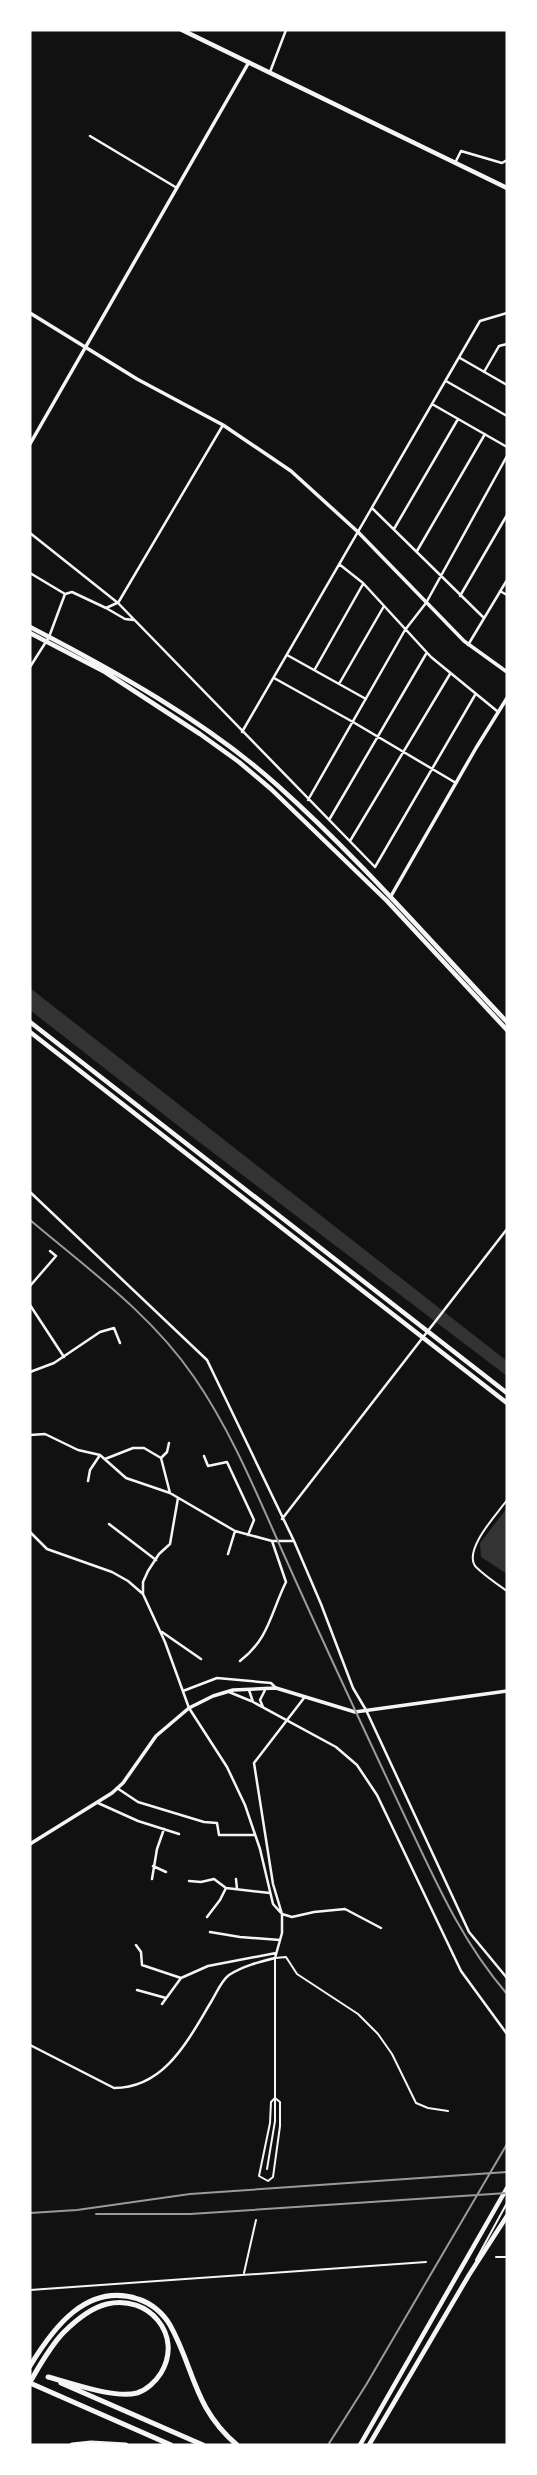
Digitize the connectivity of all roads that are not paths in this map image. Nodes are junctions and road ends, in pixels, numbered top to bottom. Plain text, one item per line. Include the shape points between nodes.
1 (182, 30) edge
2 (286, 30) edge
3 (249, 62) junction
4 (270, 72) junction
5 (90, 136) dead end
6 (507, 160) edge
7 (455, 162) junction
8 (177, 188) junction
9 (507, 188) edge
10 (30, 313) edge
11 (507, 313) edge
12 (507, 344) edge
13 (87, 347) junction
14 (460, 358) junction
15 (484, 372) junction
16 (446, 381) junction
17 (507, 385) edge
18 (432, 404) junction
19 (507, 416) edge
20 (458, 419) junction
21 (223, 425) junction
22 (485, 434) junction
23 (30, 444) edge
24 (507, 447) edge
25 (507, 456) edge
26 (371, 507) junction
27 (507, 514) edge
28 (394, 529) junction
29 (358, 532) junction
30 (30, 533) edge
31 (417, 551) junction
32 (339, 564) junction
33 (30, 573) edge
34 (440, 575) junction
35 (507, 580) edge
36 (363, 583) junction
37 (500, 591) junction
38 (65, 594) junction
39 (507, 595) edge
40 (460, 596) junction
41 (118, 603) junction
42 (426, 603) junction
43 (384, 606) junction
44 (106, 608) junction
45 (484, 618) junction
46 (136, 621) junction
47 (30, 627) edge
48 (405, 630) junction
49 (30, 634) edge
50 (48, 640) junction
51 (468, 645) junction
52 (427, 653) junction
53 (287, 654) junction
54 (30, 667) edge
55 (315, 669) junction
56 (507, 672) edge
57 (450, 674) junction
58 (274, 678) junction
59 (339, 684) junction
60 (475, 695) junction
61 (507, 698) edge
62 (366, 699) junction
63 (498, 712) junction
64 (353, 722) junction
65 (242, 732) junction
66 (378, 737) junction
67 (403, 752) junction
68 (431, 769) junction
69 (456, 783) junction
70 (308, 800) junction
71 (329, 820) junction
72 (350, 841) junction
73 (389, 899) junction
74 (30, 1022) edge
75 (507, 1022) edge
76 (507, 1030) edge
77 (30, 1032) edge
78 (30, 1192) edge
79 (507, 1229) edge
80 (50, 1251) dead end
81 (30, 1286) edge
82 (30, 1306) edge
83 (120, 1343) dead end
84 (64, 1357) junction
85 (30, 1372) edge
86 (507, 1393) edge
87 (507, 1403) edge
88 (30, 1434) edge
89 (169, 1443) dead end
90 (100, 1455) junction
91 (204, 1456) dead end
92 (161, 1458) junction
93 (105, 1459) junction
94 (88, 1481) dead end
95 (170, 1493) junction
96 (178, 1498) junction
97 (507, 1500) edge
98 (282, 1519) junction
99 (109, 1524) dead end
100 (235, 1531) junction
101 (30, 1532) edge
102 (248, 1535) junction
103 (272, 1541) junction
104 (294, 1541) junction
105 (228, 1554) dead end
106 (156, 1560) junction
107 (507, 1591) edge
108 (143, 1594) junction
109 (160, 1630) junction
110 (201, 1658) dead end
111 (240, 1661) dead end
112 (249, 1688) junction
113 (266, 1688) junction
114 (276, 1688) junction
115 (183, 1692) junction
116 (229, 1692) junction
117 (507, 1692) edge
118 (305, 1696) junction
119 (253, 1702) junction
120 (263, 1707) junction
121 (189, 1708) junction
122 (366, 1710) junction
123 (287, 1720) junction
124 (117, 1788) junction
125 (98, 1803) junction
126 (164, 1829) junction
127 (179, 1834) dead end
128 (256, 1835) junction
129 (30, 1844) edge
130 (153, 1866) junction
131 (166, 1872) dead end
132 (152, 1879) dead end
133 (236, 1879) dead end
134 (189, 1881) dead end
135 (226, 1888) junction
136 (237, 1889) junction
137 (270, 1893) junction
138 (282, 1914) junction
139 (207, 1917) dead end
140 (381, 1928) dead end
141 (210, 1931) dead end
142 (280, 1940) junction
143 (136, 1945) dead end
144 (276, 1956) junction
145 (181, 1978) junction
146 (507, 1979) edge
147 (137, 1990) dead end
148 (166, 1998) junction
149 (162, 2004) dead end
150 (507, 2034) edge
151 (30, 2045) edge
152 (275, 2098) junction
153 (448, 2111) dead end
154 (267, 2169) dead end
155 (507, 2188) edge
156 (507, 2203) edge
157 (507, 2216) edge
158 (256, 2220) dead end
159 (496, 2257) dead end
160 (507, 2257) edge
161 (426, 2262) dead end
162 (469, 2274) junction
163 (243, 2275) junction
164 (30, 2290) edge
165 (30, 2367) edge
166 (48, 2376) junction
167 (30, 2382) edge
168 (72, 2445) edge
169 (126, 2445) edge
170 (171, 2445) edge
171 (202, 2445) edge
172 (237, 2445) edge
173 (360, 2445) edge
174 (369, 2445) edge

1 - 3 main road
2 - 4 street
3 - 4 main road
3 - 8 street
4 - 7 main road
5 - 8 street
6 - 7 street via 502,163 461,151
7 - 9 main road
8 - 13 street
10 - 13 street
11 - 14 street via 480,321
12 - 15 street via 499,346
13 - 21 street
13 - 23 street
14 - 15 street
14 - 16 street
15 - 17 street
16 - 18 street
16 - 19 street
18 - 20 street
18 - 26 street
20 - 22 street
20 - 28 street
21 - 29 street via 291,471
21 - 41 street
22 - 24 street
22 - 31 street
25 - 34 street
26 - 28 street
26 - 29 street
27 - 40 street
28 - 31 street
29 - 32 street
29 - 42 street
30 - 41 street
31 - 34 street
32 - 36 street
32 - 53 street
33 - 38 street
34 - 40 street
34 - 42 street
35 - 37 street
36 - 43 street
36 - 55 street
37 - 39 street
37 - 45 street
38 - 44 street via 72,592
38 - 50 street
40 - 45 street
41 - 44 street
41 - 46 street
42 - 48 street
42 - 51 street
43 - 48 street
43 - 59 street
44 - 46 street
45 - 51 street
46 - 65 street
47 - 50 main road
48 - 52 street
48 - 62 street
49 - 50 main road
50 - 54 street
50 - 73 main road via 120,675 256,768
51 - 56 street
52 - 57 street
52 - 66 street
53 - 55 street
53 - 58 street
55 - 59 street
57 - 60 street
57 - 67 street
58 - 64 street
58 - 65 street
59 - 62 street
60 - 63 street
60 - 68 street
61 - 63 street
62 - 64 street
63 - 69 street
64 - 66 street
64 - 70 street
65 - 70 street
66 - 67 street
66 - 71 street
67 - 68 street
67 - 72 street
68 - 69 street
68 - 72 street via 375,867
69 - 73 street
70 - 71 street
71 - 72 street
73 - 75 main road
73 - 76 main road
74 - 86 main road
77 - 87 main road
78 - 98 street via 204,1355
79 - 98 street
80 - 81 street via 56,1256
82 - 84 street
83 - 84 street via 114,1328 100,1332
84 - 85 street
88 - 90 street via 45,1434
89 - 92 street
90 - 93 street
90 - 94 street
91 - 102 street via 208,1466 227,1462 254,1520
92 - 93 street via 144,1448 133,1448
92 - 95 street
93 - 95 street via 126,1478
95 - 96 street
96 - 100 street
96 - 106 street via 170,1544
97 - 107 street via 473,1548 472,1558 474,1565
98 - 104 street
99 - 106 street
100 - 102 street
100 - 105 street
101 - 108 street via 47,1549 112,1572
102 - 103 street
103 - 104 street
103 - 111 street via 286,1581 261,1640
104 - 122 street
106 - 108 street via 143,1582
108 - 109 street
109 - 110 street
109 - 115 street
112 - 113 street
112 - 116 street
112 - 119 street
113 - 114 street
113 - 120 street via 260,1700
114 - 115 street via 271,1682 217,1678
114 - 118 street
115 - 121 street
116 - 119 street
116 - 121 street
117 - 122 street
118 - 122 street via 355,1712
118 - 123 street
119 - 120 street
120 - 123 street
121 - 124 street via 156,1736
121 - 128 street via 228,1767
122 - 146 street via 469,1932
123 - 138 street via 254,1763
123 - 150 street via 336,1746 357,1765 377,1795 461,1971
124 - 125 street
124 - 128 street via 138,1802 217,1823 219,1835
125 - 126 street
125 - 129 street
126 - 127 street
126 - 130 street
128 - 137 street
130 - 131 street
130 - 132 street
133 - 136 street
134 - 135 street via 214,1879
135 - 136 street
135 - 139 street
136 - 137 street
137 - 138 street via 272,1904
138 - 140 street via 292,1917 345,1909
138 - 142 street
141 - 142 street
142 - 144 street
143 - 145 street via 142,1965
144 - 145 street via 208,1966
144 - 151 street via 228,1976 184,2046 160,2073 140,2084 114,2088
144 - 152 street
144 - 153 street via 286,1957 297,1974 358,2014 378,2034 415,2103
145 - 148 street
147 - 148 street
148 - 149 street
152 - 152 street via 259,2176 268,2181 273,2177 280,2126 280,2102
152 - 154 street
155 - 173 main road
156 - 162 street
157 - 162 main road
158 - 163 street
159 - 160 street
161 - 163 street
162 - 174 main road
163 - 164 street
165 - 166 highway
165 - 172 highway via 59,2324 89,2301 112,2294 144,2301 169,2323 208,2413
166 - 167 highway via 114,2393 136,2393 153,2383 165,2365 166,2333 156,2317 128,2302 96,2308 62,2334
166 - 171 highway
167 - 170 highway
168 - 169 highway

